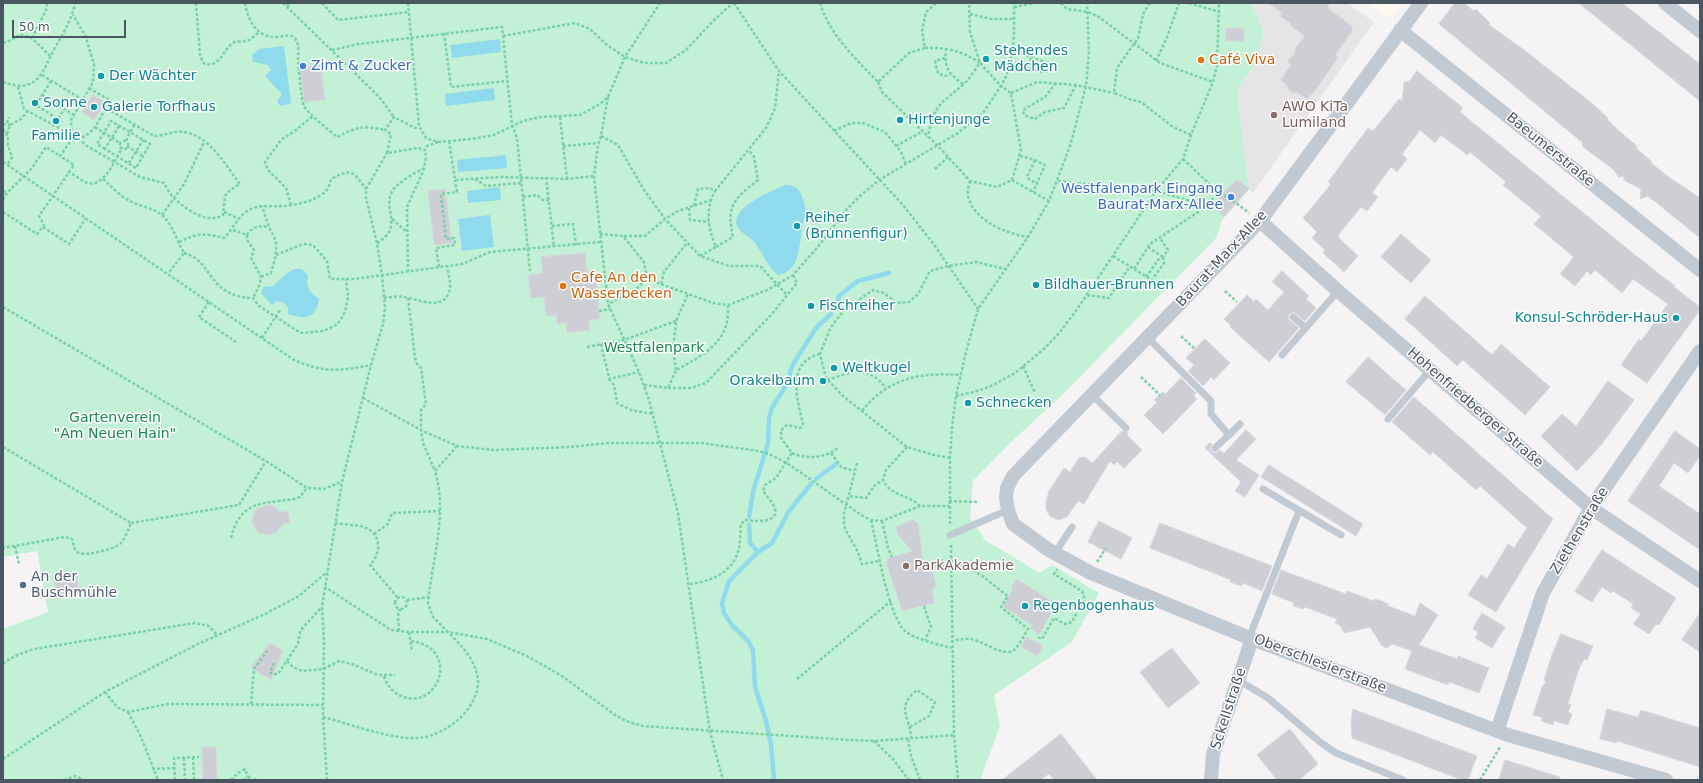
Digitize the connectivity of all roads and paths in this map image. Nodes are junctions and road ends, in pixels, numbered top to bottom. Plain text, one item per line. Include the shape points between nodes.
1 (47, 3) edge
2 (75, 3) edge
3 (196, 3) edge
4 (245, 3) edge
5 (283, 3) edge
6 (290, 3) edge
7 (322, 3) edge
8 (408, 3) edge
9 (660, 3) edge
10 (733, 3) edge
11 (820, 3) edge
12 (936, 3) edge
13 (969, 3) edge
14 (1014, 3) edge
15 (1035, 3) edge
16 (1061, 3) edge
17 (1087, 3) edge
18 (1150, 3) edge
19 (1179, 3) edge
20 (1189, 3) edge
21 (1219, 3) edge
22 (1665, 3) edge
23 (1418, 5) edge
24 (287, 6) junction
25 (1014, 7) junction
26 (409, 12) junction
27 (1088, 12) junction
28 (1220, 12) junction
29 (970, 14) junction
30 (73, 15) junction
31 (1014, 19) junction
32 (1400, 30) junction
33 (1700, 32) edge
34 (258, 33) junction
35 (444, 33) junction
36 (503, 36) junction
37 (32, 38) junction
38 (412, 38) junction
39 (3, 43) edge
40 (1134, 44) junction
41 (925, 48) junction
42 (946, 48) junction
43 (332, 50) junction
44 (1012, 50) junction
45 (50, 56) junction
46 (625, 57) junction
47 (1031, 57) junction
48 (945, 58) junction
49 (1156, 61) junction
50 (980, 63) junction
51 (779, 71) junction
52 (42, 75) junction
53 (950, 75) junction
54 (51, 81) junction
55 (507, 81) junction
56 (3, 82) edge
57 (878, 82) junction
58 (1213, 82) junction
59 (1056, 83) junction
60 (963, 84) junction
61 (1076, 85) junction
62 (1001, 86) junction
63 (1086, 86) junction
64 (18, 87) junction
65 (89, 88) junction
66 (1011, 93) junction
67 (1114, 93) junction
68 (42, 95) junction
69 (608, 97) junction
70 (83, 100) junction
71 (106, 108) junction
72 (64, 109) junction
73 (28, 111) junction
74 (74, 115) junction
75 (313, 116) junction
76 (9, 117) dead end
77 (394, 117) junction
78 (560, 117) junction
79 (6, 124) edge
80 (135, 124) junction
81 (512, 125) junction
82 (119, 126) junction
83 (419, 126) junction
84 (95, 127) junction
85 (3, 130) edge
86 (385, 130) junction
87 (834, 131) junction
88 (104, 132) junction
89 (130, 132) junction
90 (923, 132) junction
91 (7, 134) junction
92 (70, 135) junction
93 (1191, 135) junction
94 (601, 136) junction
95 (928, 137) junction
96 (112, 138) junction
97 (79, 139) junction
98 (72, 140) junction
99 (143, 140) junction
100 (449, 140) junction
101 (126, 141) junction
102 (204, 142) junction
103 (438, 142) junction
104 (120, 143) junction
105 (599, 143) junction
106 (127, 146) junction
107 (563, 146) junction
108 (896, 146) junction
109 (938, 146) junction
110 (122, 148) junction
111 (105, 149) junction
112 (425, 150) junction
113 (749, 150) junction
114 (136, 151) junction
115 (387, 153) junction
116 (60, 156) junction
117 (117, 156) junction
118 (143, 156) junction
119 (1020, 156) junction
120 (948, 157) junction
121 (1183, 159) junction
122 (1034, 160) junction
123 (3, 162) edge
124 (114, 162) junction
125 (128, 163) junction
126 (7, 164) junction
127 (906, 165) junction
128 (424, 168) junction
129 (935, 168) dead end
130 (68, 171) junction
131 (24, 176) junction
132 (594, 176) junction
133 (501, 177) junction
134 (521, 177) junction
135 (546, 177) junction
136 (103, 179) junction
137 (475, 179) junction
138 (567, 179) junction
139 (455, 180) junction
140 (879, 180) junction
141 (970, 180) junction
142 (1012, 180) junction
143 (1058, 181) junction
144 (521, 183) junction
145 (503, 184) junction
146 (1037, 184) junction
147 (366, 189) junction
148 (3, 191) edge
149 (715, 191) junction
150 (1033, 192) junction
151 (1156, 192) junction
152 (1218, 192) junction
153 (7, 193) junction
154 (52, 196) junction
155 (522, 197) junction
156 (174, 198) junction
157 (3, 200) edge
158 (549, 200) junction
159 (710, 200) junction
160 (1050, 201) junction
161 (291, 205) junction
162 (262, 206) junction
163 (694, 206) junction
164 (1207, 206) junction
165 (689, 208) junction
166 (3, 212) edge
167 (224, 212) junction
168 (162, 215) junction
169 (86, 218) junction
170 (239, 219) junction
171 (392, 219) junction
172 (665, 219) junction
173 (709, 222) junction
174 (1260, 222) junction
175 (552, 226) junction
176 (43, 227) junction
177 (269, 227) junction
178 (233, 230) junction
179 (406, 231) junction
180 (600, 234) junction
181 (247, 235) junction
182 (623, 236) junction
183 (1028, 237) junction
184 (1160, 238) junction
185 (179, 242) junction
186 (600, 242) junction
187 (377, 243) junction
188 (687, 243) junction
189 (576, 245) junction
190 (554, 247) junction
191 (716, 247) junction
192 (1148, 247) junction
193 (529, 249) junction
194 (184, 253) junction
195 (276, 255) junction
196 (700, 256) junction
197 (1113, 256) junction
198 (1163, 257) junction
199 (447, 266) junction
200 (948, 266) junction
201 (1130, 266) junction
202 (439, 267) junction
203 (1005, 269) junction
204 (1134, 269) junction
205 (530, 270) dead end
206 (1700, 270) edge
207 (408, 272) junction
208 (168, 274) junction
209 (382, 275) junction
210 (793, 275) junction
211 (1146, 277) junction
212 (261, 278) junction
213 (647, 278) junction
214 (346, 279) junction
215 (661, 284) junction
216 (777, 284) junction
217 (1225, 291) dead end
218 (1338, 291) junction
219 (688, 294) junction
220 (1087, 294) junction
221 (786, 295) junction
222 (253, 298) junction
223 (384, 298) junction
224 (408, 298) junction
225 (209, 302) junction
226 (1237, 302) dead end
227 (608, 304) junction
228 (728, 305) junction
229 (3, 308) edge
230 (610, 309) junction
231 (978, 309) junction
232 (280, 310) dead end
233 (600, 311) dead end
234 (276, 317) junction
235 (1293, 317) dead end
236 (676, 321) junction
237 (1306, 328) junction
238 (1181, 336) dead end
239 (262, 338) junction
240 (1148, 338) junction
241 (624, 340) junction
242 (236, 342) dead end
243 (601, 344) junction
244 (587, 347) dead end
245 (1195, 349) dead end
246 (1700, 351) edge
247 (820, 354) junction
248 (1282, 355) dead end
249 (371, 365) junction
250 (1023, 366) junction
251 (676, 370) junction
252 (1430, 370) junction
253 (639, 372) junction
254 (961, 375) junction
255 (1141, 376) dead end
256 (609, 379) junction
257 (827, 380) junction
258 (644, 385) junction
259 (668, 388) junction
260 (886, 388) junction
261 (1035, 393) dead end
262 (1092, 395) junction
263 (1160, 395) dead end
264 (956, 396) junction
265 (363, 398) junction
266 (862, 411) junction
267 (653, 414) junction
268 (1388, 419) dead end
269 (1240, 424) dead end
270 (1126, 428) dead end
271 (421, 430) junction
272 (1229, 435) junction
273 (660, 443) junction
274 (457, 446) junction
275 (3, 447) edge
276 (839, 447) dead end
277 (907, 447) junction
278 (1215, 448) dead end
279 (792, 453) junction
280 (831, 453) junction
281 (950, 458) junction
282 (266, 461) junction
283 (786, 463) junction
284 (857, 463) dead end
285 (435, 471) junction
286 (854, 471) junction
287 (883, 480) junction
288 (342, 482) junction
289 (307, 488) junction
290 (1263, 489) dead end
291 (850, 496) junction
292 (949, 502) junction
293 (979, 502) dead end
294 (847, 504) junction
295 (1007, 504) junction
296 (920, 506) junction
297 (949, 506) junction
298 (1591, 508) junction
299 (1299, 510) junction
300 (440, 511) junction
301 (871, 520) junction
302 (882, 521) junction
303 (130, 523) junction
304 (335, 524) junction
305 (1072, 527) dead end
306 (374, 534) junction
307 (1341, 535) dead end
308 (950, 536) junction
309 (231, 538) dead end
310 (15, 546) junction
311 (3, 548) edge
312 (1054, 553) junction
313 (892, 557) dead end
314 (952, 560) junction
315 (880, 561) junction
316 (19, 564) dead end
317 (1058, 568) dead end
318 (929, 569) dead end
319 (328, 572) junction
320 (1700, 581) edge
321 (690, 584) junction
322 (325, 587) junction
323 (429, 597) junction
324 (398, 598) junction
325 (407, 600) junction
326 (891, 601) junction
327 (924, 606) dead end
328 (322, 607) junction
329 (400, 609) junction
330 (399, 631) junction
331 (409, 632) junction
332 (448, 632) junction
333 (217, 635) junction
334 (1038, 637) dead end
335 (1251, 639) junction
336 (925, 640) junction
337 (410, 641) junction
338 (951, 642) junction
339 (951, 648) junction
340 (267, 650) dead end
341 (412, 651) dead end
342 (287, 661) junction
343 (274, 663) dead end
344 (3, 664) edge
345 (323, 670) junction
346 (395, 675) dead end
347 (384, 676) junction
348 (797, 679) dead end
349 (1238, 680) junction
350 (105, 692) junction
351 (252, 704) junction
352 (323, 705) junction
353 (128, 712) junction
354 (323, 717) junction
355 (910, 727) junction
356 (710, 732) junction
357 (1502, 733) junction
358 (954, 735) junction
359 (911, 738) junction
360 (908, 739) junction
361 (874, 741) junction
362 (193, 757) junction
363 (199, 757) dead end
364 (184, 758) junction
365 (3, 759) edge
366 (174, 768) junction
367 (152, 769) junction
368 (234, 776) junction
369 (248, 777) junction
370 (254, 779) edge
371 (64, 780) edge
372 (84, 780) edge
373 (158, 780) edge
374 (175, 780) edge
375 (184, 780) edge
376 (194, 780) edge
377 (231, 780) edge
378 (238, 780) edge
379 (243, 780) edge
380 (326, 780) edge
381 (723, 780) edge
382 (909, 780) edge
383 (920, 780) edge
384 (958, 780) edge
385 (1211, 780) edge
386 (1403, 780) edge
387 (1480, 780) edge
388 (1666, 780) edge

1 - 37 path
2 - 30 path
3 - 34 path via 200,55 203,63 214,64 226,49 236,42 247,41
4 - 34 path via 250,21
5 - 24 path
6 - 24 path
7 - 26 path via 338,20
8 - 26 path
9 - 46 path
10 - 46 path via 686,50 666,63 644,63
10 - 51 path
11 - 57 path via 824,17 842,44
12 - 41 path via 926,12 922,31
13 - 29 path
14 - 25 path
15 - 25 path
16 - 27 path via 1067,9
17 - 27 path
18 - 40 path via 1143,14 1138,38
19 - 49 path
20 - 28 path
21 - 28 path
22 - 33 street
23 - 32 street, Baurat-Marx-Allee
24 - 43 path
25 - 31 path
26 - 38 path
27 - 40 path via 1100,17
27 - 63 path via 1089,52
28 - 58 path via 1217,66
29 - 31 path via 991,19
29 - 50 path via 970,32
30 - 45 path
30 - 65 path via 85,34 94,64 93,82
31 - 44 path
32 - 174 street, Baurat-Marx-Allee
32 - 206 street, Baeumerstraße
34 - 75 path via 274,37 288,35 296,40 299,46 303,105
35 - 36 path via 502,27
35 - 38 path
35 - 55 path via 451,87
36 - 46 path via 575,23 590,29
36 - 55 path
37 - 39 path via 20,34
37 - 45 path
38 - 43 path
38 - 83 path
40 - 49 path
40 - 67 path via 1116,68
41 - 42 path
41 - 57 path via 910,53
42 - 48 path
42 - 50 path via 961,52
43 - 77 path via 380,98
44 - 47 path
44 - 62 path
45 - 52 path
46 - 69 path
47 - 47 path via 1050,64 1051,68 1045,73 1030,68
48 - 53 path
48 - 53 path via 935,61 938,73
49 - 58 path
50 - 60 path
50 - 62 path
51 - 87 path
51 - 113 path via 775,108 766,128
52 - 54 path
52 - 64 path
53 - 60 path
54 - 68 path
54 - 70 path
55 - 81 path
56 - 64 path
57 - 90 path via 882,92
58 - 93 path
59 - 61 path
59 - 61 path via 1045,97 1023,110 1024,115 1035,119 1045,112 1064,108
59 - 66 path via 1037,82
60 - 95 path via 940,103 931,120
61 - 63 path
62 - 66 path
62 - 109 path via 983,113
63 - 67 path
63 - 143 path
64 - 73 path via 24,109
65 - 70 path
65 - 71 path via 110,101
66 - 119 path via 1019,132
67 - 93 path via 1141,102 1173,127
68 - 72 path
68 - 72 path via 36,105 58,119
69 - 78 path via 580,115
69 - 94 path
70 - 74 path
71 - 80 path
71 - 84 path
72 - 74 path
73 - 79 path via 21,119
73 - 92 path
74 - 92 path
75 - 86 path via 337,137 368,126
75 - 161 path via 281,140 265,162 268,170 286,188
76 - 79 path
77 - 83 path via 415,128
77 - 86 path
78 - 81 path via 540,117
78 - 107 path
79 - 85 path
79 - 91 path
80 - 89 path
80 - 102 path via 154,136 184,131 198,136
81 - 100 path via 494,135
81 - 134 path via 517,138
82 - 88 path via 110,121
82 - 89 path
82 - 96 path
83 - 103 path via 426,138
84 - 88 path
84 - 97 path via 86,137
85 - 91 path
86 - 115 path via 390,134
87 - 108 path via 851,123 863,123 885,132
87 - 140 path
88 - 96 path
88 - 111 path via 97,144
89 - 99 path
89 - 101 path
90 - 95 path
90 - 108 path
91 - 126 path via 12,157
92 - 98 path
93 - 121 path
94 - 105 path
94 - 172 path via 618,144 644,190
95 - 109 path
96 - 104 path
96 - 111 path
97 - 98 path
97 - 124 path
98 - 116 path
99 - 114 path
99 - 118 path via 150,144
100 - 103 path
100 - 139 path
101 - 104 path
101 - 106 path
102 - 156 path via 190,173
102 - 167 path via 211,147 240,184 224,196
103 - 112 path via 427,146
104 - 110 path
105 - 107 path
105 - 132 path
106 - 110 path
106 - 114 path
107 - 138 path
108 - 127 path
109 - 120 path
109 - 127 path
110 - 117 path
111 - 117 path
112 - 115 path via 418,148
112 - 128 path
113 - 149 path
113 - 191 path via 754,157 758,180 733,204 730,212 733,236
114 - 118 path
114 - 125 path
115 - 147 path
116 - 130 path via 74,165
116 - 131 path via 46,147
117 - 124 path
117 - 125 path
118 - 125 path via 136,168
119 - 122 path
119 - 142 path
120 - 129 path
120 - 141 path
121 - 151 path
121 - 152 path
122 - 146 path via 1027,177
122 - 146 path via 1045,165
123 - 126 path
124 - 136 path
124 - 156 path via 140,177 164,183
126 - 131 path
127 - 140 path
128 - 171 path via 393,190 389,203
128 - 179 path via 407,207
130 - 136 path via 89,183
130 - 154 path
131 - 153 path
131 - 154 path
132 - 138 path
132 - 180 path
133 - 134 path
133 - 137 path
133 - 145 path
134 - 135 path
134 - 144 path
135 - 138 path
135 - 158 path
136 - 168 path via 130,202
137 - 139 path
137 - 145 path via 486,186
139 - 202 path via 457,192 441,194 446,238 454,238 455,245 436,248
140 - 200 path via 903,205
140 - 210 path via 847,209
141 - 142 path via 996,187
141 - 183 path via 968,194 978,213 999,228
142 - 150 path
143 - 151 path
143 - 160 path
144 - 145 path
144 - 155 path
146 - 150 path
147 - 161 path via 355,174 343,173 331,179 327,190 320,195 309,201
147 - 187 path via 367,206
148 - 153 path
149 - 159 path
149 - 163 path via 710,188 698,189
150 - 160 path
151 - 164 path
151 - 197 path
152 - 164 path
152 - 174 path
153 - 157 path
154 - 169 path
154 - 176 path via 38,216
155 - 158 path via 537,195 543,200
155 - 193 path
156 - 167 path via 195,214 219,217
156 - 168 path
158 - 175 path
159 - 163 path
159 - 173 path
160 - 183 path
161 - 162 path
162 - 170 path via 247,210
162 - 177 path
163 - 165 path
164 - 184 path
165 - 172 path
165 - 173 path via 690,220
166 - 176 path via 37,234
167 - 170 path
168 - 185 path
169 - 176 path via 69,244
169 - 208 path
170 - 178 path
171 - 179 path
171 - 187 path via 387,235
172 - 182 path via 645,236
172 - 188 path
173 - 191 path
174 - 218 street, Hohenfriedberger Straße
174 - 240 street, Baurat-Marx-Allee
175 - 189 path via 573,224
175 - 190 path
177 - 181 path via 254,227
177 - 195 path via 276,241
178 - 181 path
178 - 185 path via 224,238 200,234
179 - 207 path
180 - 182 path
180 - 186 path
181 - 212 path via 247,240 254,250 252,262
182 - 213 path via 644,262
183 - 203 path
184 - 192 path
184 - 198 path via 1168,250
185 - 194 path
186 - 189 path
186 - 227 path
187 - 209 path
188 - 196 path
188 - 215 path via 664,272
189 - 190 path
190 - 193 path
191 - 196 path
192 - 198 path
192 - 204 path
193 - 199 path via 490,252 462,264
193 - 205 path
194 - 208 path
194 - 222 path via 196,259 216,284 226,292 241,298
195 - 212 path via 271,273
195 - 214 path via 302,244 310,244 327,261 330,278
196 - 216 path via 729,266 760,266
197 - 201 path
197 - 220 path
198 - 211 path
198 - 211 path via 1164,264 1152,280
199 - 202 path
199 - 224 path via 450,287 447,297 441,302 434,304
200 - 203 path via 976,262
200 - 231 path
200 - 247 path via 930,271 918,294 909,302 896,303 884,293 873,290 844,310 831,327
201 - 204 path
201 - 220 path via 1109,298
202 - 207 path
203 - 231 path
204 - 211 path
207 - 209 path
208 - 225 path
209 - 214 path
209 - 223 path
210 - 216 path
210 - 221 path via 797,283
212 - 222 path
213 - 215 path
213 - 227 path via 634,291
214 - 234 path via 347,306 338,324 324,331 302,333
215 - 219 path
216 - 221 path
216 - 228 path
217 - 226 path
218 - 237 lane
218 - 252 street, Hohenfriedberger Straße
219 - 228 path via 713,303
219 - 236 path
220 - 250 path via 1060,332
221 - 259 path via 771,315 706,383 690,388
222 - 234 path via 259,306
223 - 224 path
223 - 249 path via 383,324
224 - 271 path via 415,358 421,368 426,404 421,410
225 - 239 path
225 - 242 path via 199,317
227 - 230 path
228 - 251 path via 726,326 719,340 704,355
229 - 282 path
230 - 233 path
230 - 241 path
231 - 254 path
232 - 234 path
234 - 239 path
235 - 237 lane
236 - 241 path
236 - 251 path via 673,350
237 - 248 lane
238 - 245 path
239 - 249 path via 307,366 334,371
240 - 262 street, Baurat-Marx-Allee
240 - 272 lane via 1211,401 1211,414
241 - 243 path
241 - 253 path
243 - 244 path
243 - 256 path
246 - 298 street, Ziethenstraße
247 - 257 path
247 - 279 path via 809,357 802,365 796,381 796,396 803,424 800,428 788,425 781,430 781,438
249 - 265 path
250 - 261 path
250 - 264 path via 991,386
251 - 259 path
252 - 268 lane
252 - 298 street, Hohenfriedberger Straße
253 - 256 path
253 - 258 path
254 - 260 path via 940,373 912,377
254 - 264 path
255 - 263 path
256 - 267 path via 614,385 617,402 631,410
257 - 260 path via 853,371 868,373 878,378
257 - 266 path
258 - 259 path
258 - 267 path
260 - 266 path via 872,398
262 - 270 lane
262 - 295 street, Baurat-Marx-Allee via 1013,476 1007,488
264 - 281 path
265 - 271 path
265 - 288 path
266 - 277 path
267 - 273 path
269 - 272 lane
271 - 274 path
271 - 285 path via 423,443
272 - 278 lane
273 - 274 path via 609,443 494,450
273 - 283 path via 701,443 759,451
273 - 321 path via 678,513
274 - 285 path
275 - 303 path
276 - 280 path
277 - 281 path
277 - 287 path via 886,470
279 - 280 path via 800,457 822,457
279 - 283 path
280 - 286 path via 841,467
281 - 292 path
282 - 289 path
282 - 303 path via 239,505
283 - 294 path
283 - 321 path via 776,478 765,485 763,491 775,508 774,516 764,521 744,520 741,524 736,557 728,568 705,582
284 - 286 path
285 - 300 path via 440,493
286 - 291 path
287 - 291 path via 875,485 866,498
287 - 296 path via 886,487 893,492 913,500
288 - 289 path via 324,489
288 - 304 path
289 - 309 path via 300,497 253,505 245,510 236,523
290 - 299 lane
291 - 294 path
292 - 293 path
292 - 297 path
294 - 301 path
294 - 315 path via 844,514 845,529 862,564
295 - 308 lane
295 - 312 street, Oberschlesierstraße via 1013,524
296 - 297 path
296 - 302 path
297 - 308 path
298 - 320 street, Hohenfriedberger Straße
298 - 357 street, Ziethenstraße via 1543,593
299 - 307 lane
299 - 335 lane
300 - 306 path via 392,512 388,524
300 - 323 path
301 - 302 path
301 - 315 path
302 - 313 path
303 - 310 path via 125,538 115,548 85,554 74,549 72,539 65,537
304 - 306 path via 365,527
304 - 319 path
305 - 312 lane
306 - 324 path via 379,543 378,552 370,565
308 - 314 path
310 - 311 path
310 - 316 path
312 - 335 street, Oberschlesierstraße via 1090,573
314 - 318 path via 928,564
314 - 338 path
314 - 338 path via 983,576 1008,596 1001,607 1015,616 1028,632 1018,647 1009,653 972,639
315 - 326 path
317 - 334 path via 1054,574 1082,591 1084,600 1072,622 1066,624 1054,618 1042,639
319 - 322 path
319 - 333 path via 299,596
321 - 356 path
322 - 328 path
322 - 330 path via 384,626
323 - 325 path
323 - 332 path via 428,603 434,617
324 - 325 path
324 - 329 path via 395,605
325 - 329 path via 406,607
326 - 336 path via 894,614 906,632
326 - 348 path
327 - 336 path via 931,627
328 - 342 path via 300,631 298,644
328 - 345 path
329 - 330 path
330 - 331 path
331 - 332 path
331 - 337 path
332 - 354 path via 467,653 478,680 475,697 456,722 438,733 419,738 395,736
332 - 356 path via 487,639 527,656 562,676 626,721 643,726
333 - 344 path via 209,626 195,623 34,649 21,653
333 - 350 path
335 - 349 street, Sckellstraße
335 - 357 street, Oberschlesierstraße
336 - 339 path
337 - 341 path
337 - 347 path via 425,644 436,654 441,667 435,687 419,698 408,698 392,690
338 - 339 path
339 - 358 path
340 - 351 path via 254,669
342 - 343 path via 278,674 270,673
342 - 345 path via 302,671
345 - 347 path via 339,661
345 - 352 path
346 - 347 path
349 - 385 street, Sckellstraße via 1213,754
349 - 386 lane via 1268,698 1336,753
350 - 353 path via 117,707
350 - 365 path
351 - 352 path
351 - 353 path via 168,704
352 - 354 path
353 - 367 path
354 - 380 path
355 - 355 path via 904,710 909,696 917,690 934,702 929,716
355 - 359 path
356 - 361 path
356 - 381 path
357 - 387 path
357 - 388 street, Oberschlesierstraße
358 - 359 path
358 - 384 path
359 - 360 path
360 - 361 path
360 - 383 path
361 - 382 path via 892,758
362 - 363 path
362 - 364 path
362 - 376 path
364 - 366 path via 174,758
364 - 375 path
366 - 367 path
366 - 374 path
367 - 373 path
368 - 369 path via 245,769
368 - 377 path
368 - 378 path
369 - 370 path
369 - 379 path
371 - 372 path via 76,776

